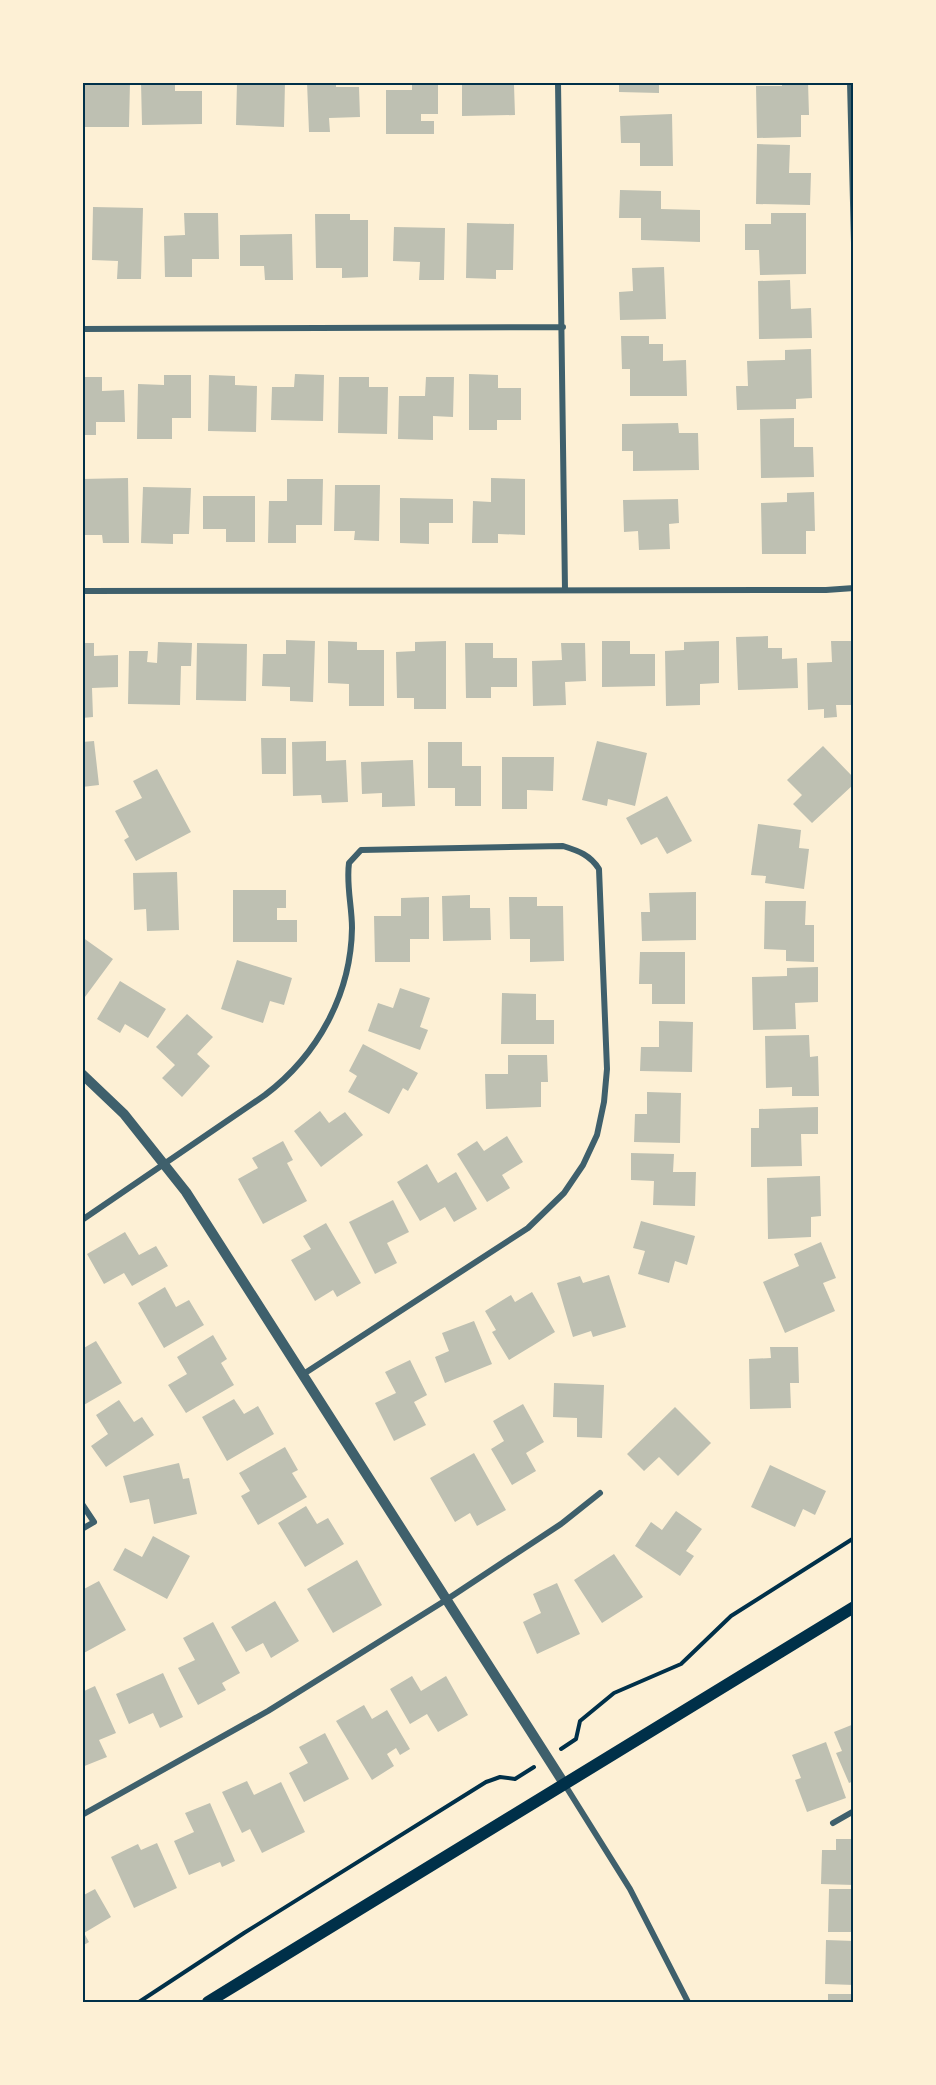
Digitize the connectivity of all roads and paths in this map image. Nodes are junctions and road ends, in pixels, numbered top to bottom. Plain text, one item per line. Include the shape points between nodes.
1 (558, 82) edge
2 (850, 82) edge
3 (854, 243) edge
4 (563, 327) junction
5 (82, 329) edge
6 (854, 588) edge
7 (565, 590) junction
8 (82, 591) edge
9 (82, 1074) edge
10 (166, 1164) junction
11 (82, 1220) edge
12 (302, 1375) junction
13 (600, 1493) dead end
14 (82, 1504) edge
15 (82, 1528) edge
16 (854, 1538) edge
17 (446, 1600) junction
18 (854, 1607) edge
19 (548, 1758) junction
20 (565, 1785) junction
21 (854, 1811) edge
22 (82, 1815) edge
23 (833, 1823) dead end
24 (138, 2002) edge
25 (208, 2002) edge
26 (688, 2002) edge

1 - 4 street
2 - 3 street
4 - 5 street
4 - 7 street
6 - 7 street
7 - 8 street
9 - 10 street via 124,1114
10 - 11 street
10 - 12 street
10 - 12 street via 279,1084 325,1030 348,963 352,927 347,876 349,863 361,850 563,846 593,859 599,869 607,1069 597,1135 583,1166 564,1193 528,1228
12 - 17 street
13 - 17 street via 561,1524
14 - 15 street via 94,1522
16 - 19 path via 737,1611 681,1664 614,1693 580,1722 576,1739
17 - 19 street
17 - 22 street via 268,1711
18 - 20 main road
19 - 20 street
19 - 24 path via 515,1779 500,1777 486,1782
20 - 25 main road
20 - 26 street via 630,1889
21 - 23 street

